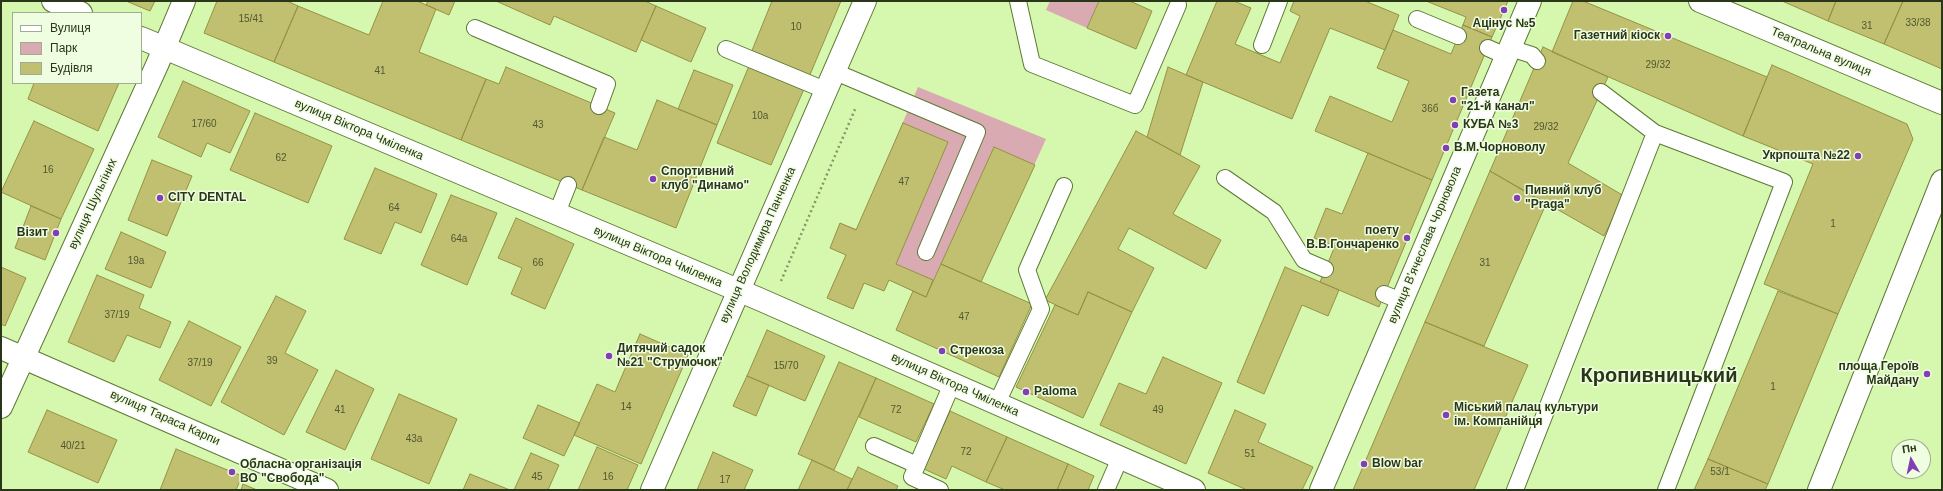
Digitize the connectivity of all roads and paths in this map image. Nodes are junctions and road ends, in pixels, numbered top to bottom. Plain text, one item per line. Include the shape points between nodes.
1 (53, 1) edge
2 (184, 1) edge
3 (865, 1) edge
4 (1018, 1) edge
5 (1279, 1) edge
6 (1530, 1) edge
7 (1700, 1) edge
8 (1178, 5) dead end
9 (79, 12) edge
10 (1417, 19) dead end
11 (475, 28) dead end
12 (1458, 36) dead end
13 (142, 38) edge
14 (1262, 45) dead end
15 (164, 48) junction
16 (726, 49) dead end
17 (1501, 51) junction
18 (1537, 61) dead end
19 (833, 70) junction
20 (858, 82) junction
21 (825, 90) junction
22 (1601, 92) dead end
23 (1942, 103) edge
24 (599, 106) dead end
25 (1655, 133) junction
26 (1225, 178) dead end
27 (1942, 181) edge
28 (568, 185) dead end
29 (1064, 186) dead end
30 (557, 213) junction
31 (926, 252) dead end
32 (1325, 269) dead end
33 (738, 291) junction
34 (759, 299) junction
35 (11, 352) edge
36 (952, 384) junction
37 (997, 404) junction
38 (1, 407) edge
39 (874, 446) dead end
40 (1120, 458) junction
41 (917, 465) junction
42 (328, 490) edge
43 (652, 490) edge
44 (940, 490) edge
45 (1106, 490) edge
46 (1194, 490) edge
47 (1321, 490) edge
48 (1515, 490) edge
49 (1666, 490) edge
50 (1819, 490) edge

1 - 9 street
2 - 15 street, вулиця Шульгіних
3 - 19 street, вулиця Володимира Панченка
4 - 8 lane via 1032,64 1135,105
5 - 14 lane
6 - 17 street, вулиця Вʼячеслава Чорновола
7 - 23 street, Театральна вулиця
10 - 12 lane
11 - 24 lane via 607,84
13 - 15 street, вулиця Віктора Чміленка
15 - 30 street, вулиця Віктора Чміленка
15 - 35 street, вулиця Шульгіних
16 - 21 lane
17 - 18 lane via 1532,55
17 - 47 street, вулиця Вʼячеслава Чорновола via 1392,297
19 - 20 lane
19 - 21 street, вулиця Володимира Панченка
20 - 31 lane via 977,132
20 - 34 path via 856,106 778,289
21 - 33 street, вулиця Володимира Панченка
22 - 25 lane
25 - 48 lane
25 - 49 lane via 1784,182
26 - 32 lane via 1274,212 1304,260
27 - 50 street
28 - 30 lane
29 - 37 lane via 1026,270 1041,309
30 - 33 street, вулиця Віктора Чміленка
33 - 34 street, вулиця Віктора Чміленка
33 - 43 street, вулиця Володимира Панченка
34 - 36 street, вулиця Віктора Чміленка
35 - 38 street, вулиця Шульгіних
35 - 42 street, вулиця Тараса Карпи
36 - 37 street, вулиця Віктора Чміленка
36 - 41 lane
37 - 40 street, вулиця Віктора Чміленка
39 - 41 lane
40 - 45 lane
40 - 46 street, вулиця Віктора Чміленка
41 - 44 lane via 912,477

